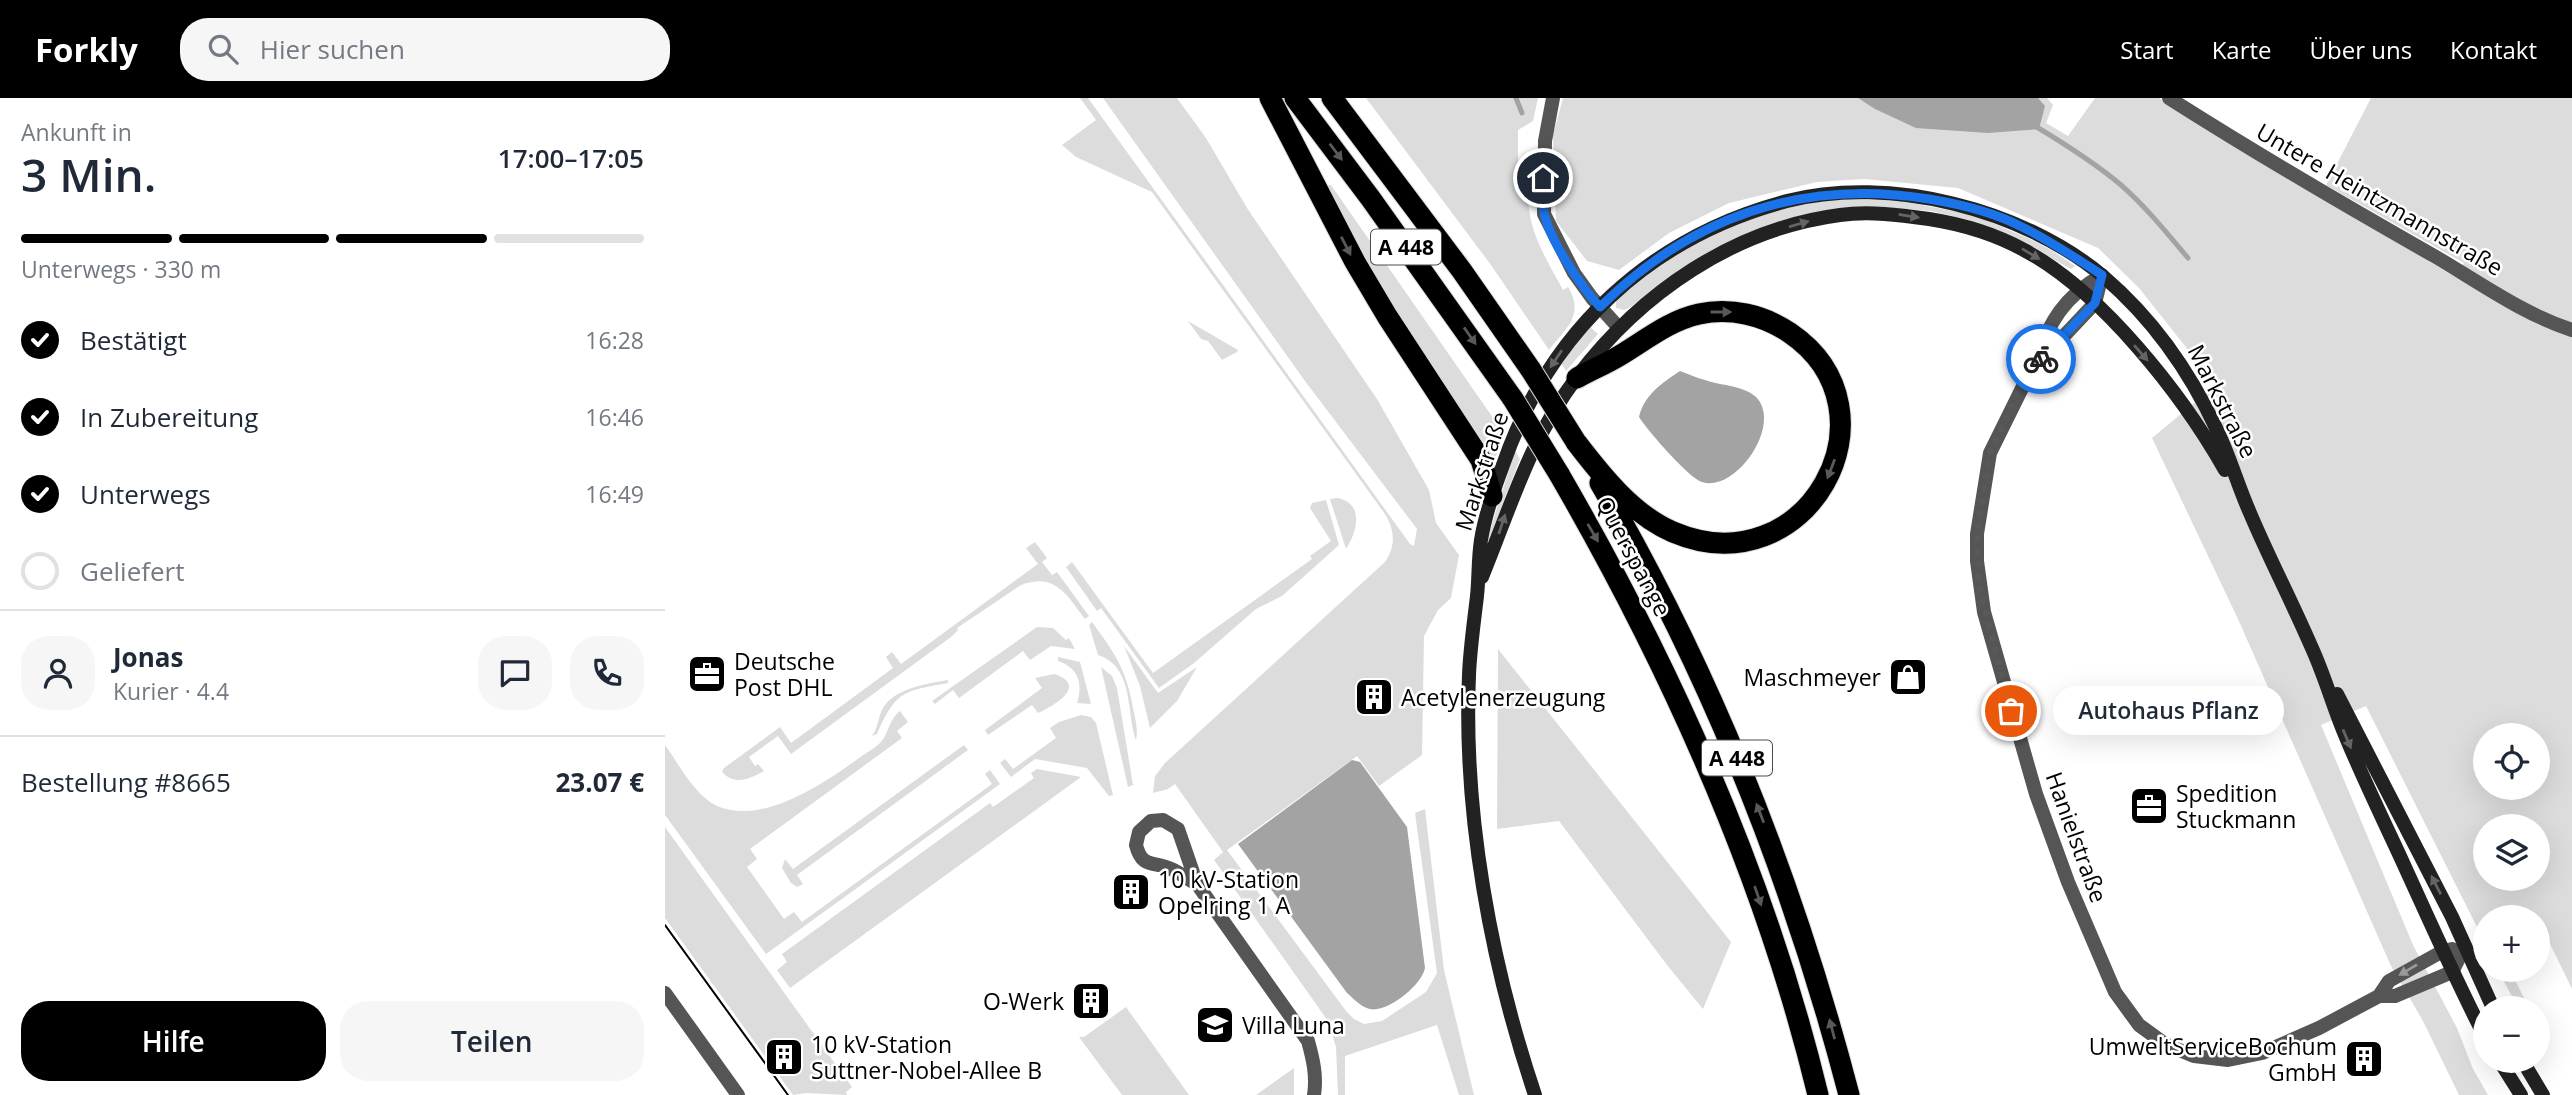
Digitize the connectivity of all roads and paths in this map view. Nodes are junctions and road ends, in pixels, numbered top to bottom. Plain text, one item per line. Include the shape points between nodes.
1 (1270, 98) edge
2 (1295, 98) edge
3 (1332, 98) edge
4 (1553, 98) edge
5 (2169, 98) edge
6 (2102, 275) junction
7 (2079, 288) junction
8 (2095, 303) junction
9 (1600, 307) junction
10 (1619, 328) junction
11 (2572, 330) edge
12 (2035, 364) junction
13 (1577, 378) junction
14 (1576, 442) junction
15 (1492, 496) junction
16 (2250, 514) junction
17 (1478, 588) junction
18 (2314, 653) junction
19 (1197, 884) junction
20 (2465, 946) junction
21 (2442, 951) junction
22 (2452, 972) junction
23 (665, 993) edge
24 (2379, 996) junction
25 (2488, 996) edge
26 (2473, 1013) edge
27 (2507, 1073) edge
28 (2530, 1073) edge
29 (738, 1095) edge
30 (1314, 1095) edge
31 (1535, 1095) edge
32 (1818, 1095) edge
33 (1849, 1095) edge
34 (2521, 1095) edge
35 (2543, 1095) edge

1 -> 15 highway via 1355,262 1481,460
2 -> 32 highway, Querspange / A 448, bridge via 1513,399 1637,613 1747,862
3 - 14 highway, Querspange / A 448, bridge via 1462,271
4 - 9 street via 1545,141 1544,214 1574,273
5 - 11 street, Untere Heintzmannstraße via 2503,298
6 - 7 street, Hanielstraße
6 - 8 street
6 - 9 main road, Markstraße via 2019,225 1955,203 1853,191 1802,197 1724,221 1657,258
6 - 16 main road, Markstraße via 2147,318 2187,374 2217,429
7 - 8 main road, Markstraße
10 -> 7 main road, Markstraße via 1681,275 1709,259 1759,236 1841,215 1895,214 1977,230 2023,249
7 - 12 street, Hanielstraße via 2043,339
8 - 12 street, Hanielstraße
8 -> 16 main road, Markstraße via 2187,409
9 - 10 street
9 -> 15 main road, Markstraße via 1564,347 1523,413
10 - 13 main road, Markstraße
12 - 24 street, Hanielstraße via 1990,453 1977,534 1979,586 2036,794 2115,992 2140,1025 2165,1044 2195,1056 2228,1060 2262,1053
13 -> 14 highway via 1684,318 1738,312 1780,326 1813,354 1832,386 1840,427 1833,465 1811,505 1772,534 1739,543 1712,543 1672,532 1626,499
17 -> 13 main road, Markstraße via 1526,462
33 -> 14 highway, Querspange / A 448 via 1795,908 1737,756 1666,602
15 - 17 main road, Markstraße via 1481,538
16 - 18 main road, Markstraße
17 - 31 main road, Markstraße via 1469,673 1477,837 1503,989
20 -> 18 main road, Markstraße via 2358,730
18 -> 21 main road, Markstraße
19 - 19 street via 1181,834 1169,822 1156,820 1142,827 1136,840 1139,855 1151,865 1163,866
19 - 30 street via 1308,1041
20 - 21 street, Hanielstraße
20 - 22 street
20 - 25 main road, Markstraße
21 - 22 main road, Markstraße
21 -> 24 street, Hanielstraße via 2389,981
22 - 24 street, Hanielstraße via 2395,996
22 - 26 main road, Markstraße
23 - 29 street
27 - 34 main road
28 - 35 main road

